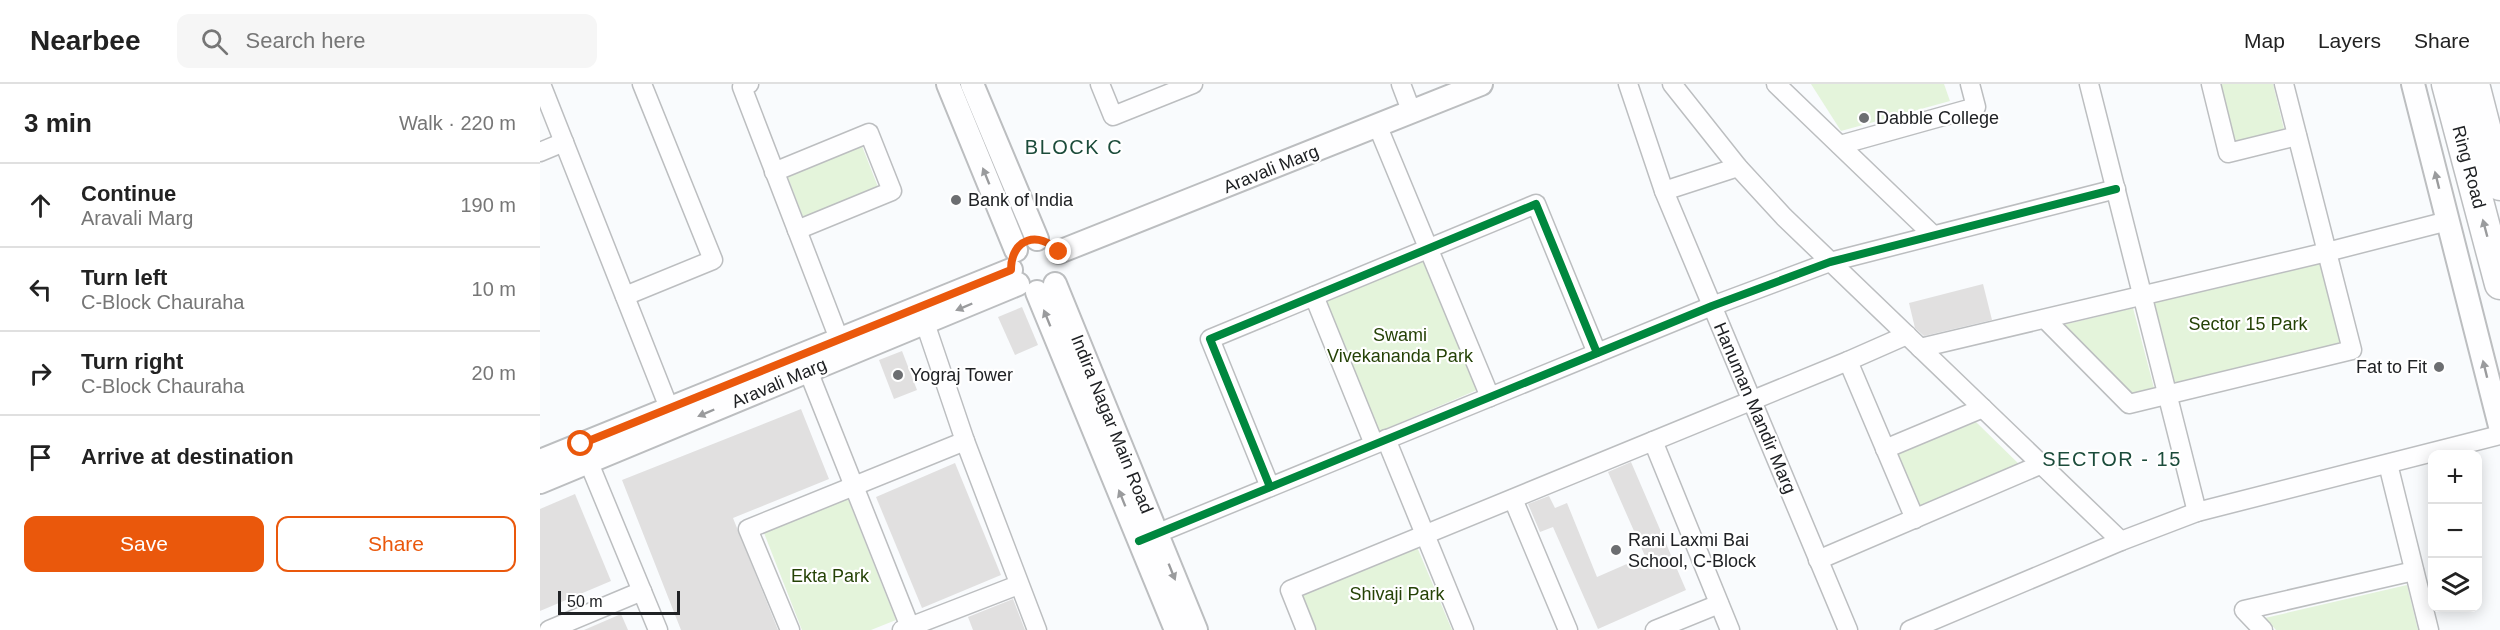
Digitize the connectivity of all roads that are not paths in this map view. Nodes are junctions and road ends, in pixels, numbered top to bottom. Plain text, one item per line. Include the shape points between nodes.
1 (541, 84) edge
2 (642, 84) edge
3 (749, 84) edge
4 (948, 84) edge
5 (972, 84) edge
6 (1100, 84) edge
7 (1194, 84) edge
8 (1401, 84) edge
9 (1481, 84) edge
10 (1628, 84) edge
11 (1672, 84) edge
12 (1776, 84) edge
13 (1970, 84) edge
14 (2089, 84) edge
15 (2211, 84) edge
16 (2284, 84) edge
17 (2413, 84) edge
18 (2446, 84) edge
19 (2474, 84) edge
20 (1164, 90) edge
21 (1412, 113) junction
22 (1378, 127) junction
23 (2297, 136) junction
24 (564, 142) junction
25 (1840, 145) junction
26 (540, 152) edge
27 (1738, 167) junction
28 (774, 172) junction
29 (2500, 185) edge
30 (2116, 189) junction
31 (1665, 191) junction
32 (2448, 221) junction
33 (797, 230) junction
34 (1933, 235) junction
35 (1037, 239) junction
36 (1428, 249) junction
37 (1059, 252) junction
38 (2327, 252) junction
39 (1830, 262) junction
40 (1027, 276) junction
41 (2500, 284) edge
42 (624, 296) junction
43 (1314, 296) junction
44 (2143, 296) junction
45 (1712, 306) junction
46 (2045, 319) junction
47 (925, 323) junction
48 (1914, 341) junction
49 (843, 347) junction
50 (1597, 353) junction
51 (1848, 361) junction
52 (804, 363) junction
53 (2168, 396) junction
54 (1490, 397) junction
55 (1752, 401) junction
56 (669, 408) junction
57 (1983, 408) junction
58 (2500, 426) edge
59 (2500, 435) edge
60 (965, 441) junction
61 (1653, 441) junction
62 (1380, 442) junction
63 (1885, 449) junction
64 (585, 453) junction
65 (540, 460) edge
66 (2042, 464) junction
67 (2388, 464) junction
68 (540, 482) edge
69 (854, 485) junction
70 (1270, 487) junction
71 (1513, 499) junction
72 (2197, 512) junction
73 (1915, 519) junction
74 (1425, 535) junction
75 (1148, 537) junction
76 (2121, 540) junction
77 (1818, 560) junction
78 (2414, 571) junction
79 (1018, 585) junction
80 (642, 591) junction
81 (1719, 604) junction
82 (906, 628) edge
83 (549, 630) edge
84 (657, 630) edge
85 (790, 630) edge
86 (1037, 630) edge
87 (1176, 630) edge
88 (1196, 630) edge
89 (1306, 630) edge
90 (1464, 630) edge
91 (1568, 630) edge
92 (1655, 630) edge
93 (1730, 630) edge
94 (1848, 630) edge
95 (1910, 630) edge
96 (2263, 630) edge
97 (2429, 630) edge

1 - 24 street
2 - 42 street via 713,260
3 - 28 street via 742,87
40 -> 4 street, Indira Nagar Main Road
5 - 35 street
6 - 20 street via 1113,116
7 - 20 street
8 - 21 street
9 - 21 street, Aravali Marg
10 - 31 street, Hanuman Mandir Marg
11 - 27 street
12 - 25 street
13 - 25 street via 1976,107
14 - 30 street
15 - 23 street via 2228,153
16 - 23 street
32 -> 17 street
41 -> 18 highway, Ring Road
19 - 29 highway, Ring Road
21 - 22 street, Aravali Marg
22 - 36 street
22 - 37 street, Aravali Marg
23 - 38 street
24 - 26 street
24 - 42 street
25 - 34 street
27 - 31 street
27 - 39 street
28 - 33 street
28 - 33 street via 869,133 892,190
30 - 34 street
30 - 44 street
31 - 45 street, Hanuman Mandir Marg
32 - 38 street
58 -> 32 street
33 - 49 street
34 - 39 street
35 - 37 street via 1052,244
35 - 40 street via 1023,243
36 - 43 street
36 - 50 street via 1536,204
36 - 54 street
37 - 40 street via 1062,271
38 - 44 street
38 - 53 street via 2352,350
39 - 45 street
39 - 48 street
40 -> 47 street, Aravali Marg
40 - 49 street, Aravali Marg
40 - 75 street, Indira Nagar Main Road
42 - 56 street
43 - 62 street
43 - 70 street via 1210,339
44 - 46 street
44 - 53 street
45 - 50 street
45 - 55 street, Hanuman Mandir Marg
46 - 48 street
46 - 53 street via 2129,404
47 - 49 street, Aravali Marg
47 - 60 street
48 - 51 street
48 - 57 street
49 - 52 street, Aravali Marg
50 - 54 street
51 - 55 street
51 - 63 street
52 - 56 street, Aravali Marg
52 -> 64 street, Aravali Marg
52 - 69 street
53 - 72 street
54 - 62 street
55 - 61 street
55 - 77 street, Hanuman Mandir Marg
56 - 64 street, Aravali Marg
57 - 63 street
57 - 66 street
59 - 67 street
60 - 69 street
60 - 79 street
61 - 71 street
61 - 81 street
62 - 70 street
62 - 74 street
63 - 73 street
64 - 65 street, Aravali Marg
64 - 68 street, Aravali Marg
64 - 80 street
66 - 73 street
66 - 76 street
67 - 72 street
67 - 78 street
69 - 82 street
69 - 85 street via 748,529
70 - 75 street
71 - 74 street
71 - 91 street
72 - 76 street
73 - 77 street
74 - 89 street via 1290,590
74 - 90 street
75 - 87 street, Indira Nagar Main Road
75 -> 88 street, Indira Nagar Main Road
76 - 95 street
77 - 94 street, Hanuman Mandir Marg
78 - 96 street via 2244,610
78 - 97 street
79 - 82 street
79 - 86 street
80 - 83 street
80 - 84 street
81 - 92 street
81 - 93 street

